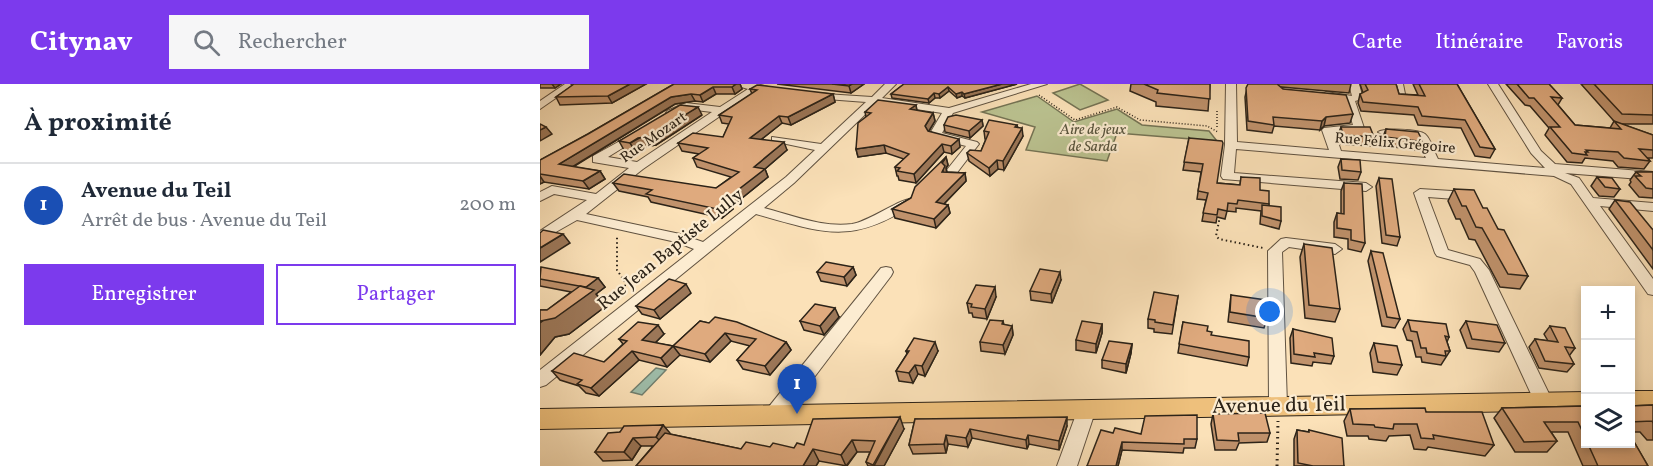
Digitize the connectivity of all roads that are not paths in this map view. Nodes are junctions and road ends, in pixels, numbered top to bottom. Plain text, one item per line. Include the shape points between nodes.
1 (571, 84) edge
2 (736, 84) edge
3 (891, 84) edge
4 (1042, 84) edge
5 (1231, 84) edge
6 (1354, 84) edge
7 (1493, 84) edge
8 (758, 87) junction
9 (783, 91) edge
10 (802, 94) edge
11 (1313, 94) edge
12 (1359, 99) edge
13 (873, 101) junction
14 (540, 106) edge
15 (720, 110) junction
16 (949, 111) junction
17 (1384, 132) edge
18 (777, 139) edge
19 (1231, 145) junction
20 (824, 148) junction
21 (1336, 154) junction
22 (1434, 163) junction
23 (639, 166) junction
24 (952, 171) edge
25 (1554, 171) junction
26 (1653, 176) edge
27 (1366, 188) dead end
28 (1468, 196) edge
29 (540, 197) edge
30 (598, 198) junction
31 (1589, 201) junction
32 (907, 202) edge
33 (1653, 207) edge
34 (754, 209) junction
35 (575, 216) junction
36 (540, 237) edge
37 (705, 249) junction
38 (1335, 249) edge
39 (886, 272) dead end
40 (1653, 291) edge
41 (540, 380) edge
42 (1635, 400) edge
43 (1653, 400) edge
44 (1581, 401) edge
45 (1544, 402) junction
46 (1278, 405) junction
47 (1087, 409) junction
48 (774, 415) junction
49 (540, 419) edge
50 (1067, 466) edge

1 - 14 street
2 - 8 street
3 - 13 street, Rue Jean Baptiste Lully
4 - 16 street
5 - 19 street
6 - 12 street
7 - 25 street via 1537,153
8 - 9 street
8 - 15 street, Rue Mozart
10 - 13 street
11 - 21 street via 1349,98 1359,128 1328,130
13 - 16 street
13 - 20 street, Rue Jean Baptiste Lully
15 - 23 street, Rue Mozart
15 - 23 street via 686,106 597,159
16 - 24 street via 935,135 973,144
17 - 22 street via 1420,135
18 - 20 street
19 - 21 street, Rue Félix Grégoire
19 - 27 street via 1227,176
20 - 34 street, Rue Jean Baptiste Lully
21 - 22 street, Rue Félix Grégoire
22 - 25 street, Rue Félix Grégoire
23 - 30 street, Rue Mozart
25 - 26 street, Rue Félix Grégoire
25 - 31 street via 1575,181
28 - 45 street via 1420,193 1442,253 1475,262 1482,270
29 - 30 street via 552,190
30 - 35 street, Rue Mozart
31 - 33 street
31 - 40 street
32 - 34 street via 889,216 853,229 836,229
34 - 37 street, Rue Jean Baptiste Lully
35 - 36 street, Rue Mozart
35 - 37 street via 680,238
37 - 41 street, Rue Jean Baptiste Lully
38 - 46 street via 1286,242 1275,251
39 - 48 street
42 - 43 main road
44 - 45 main road, Avenue du Teil
45 - 46 main road, Avenue du Teil
46 - 47 main road, Avenue du Teil
47 - 48 main road, Avenue du Teil
47 - 50 street
48 - 49 main road, Avenue du Teil

